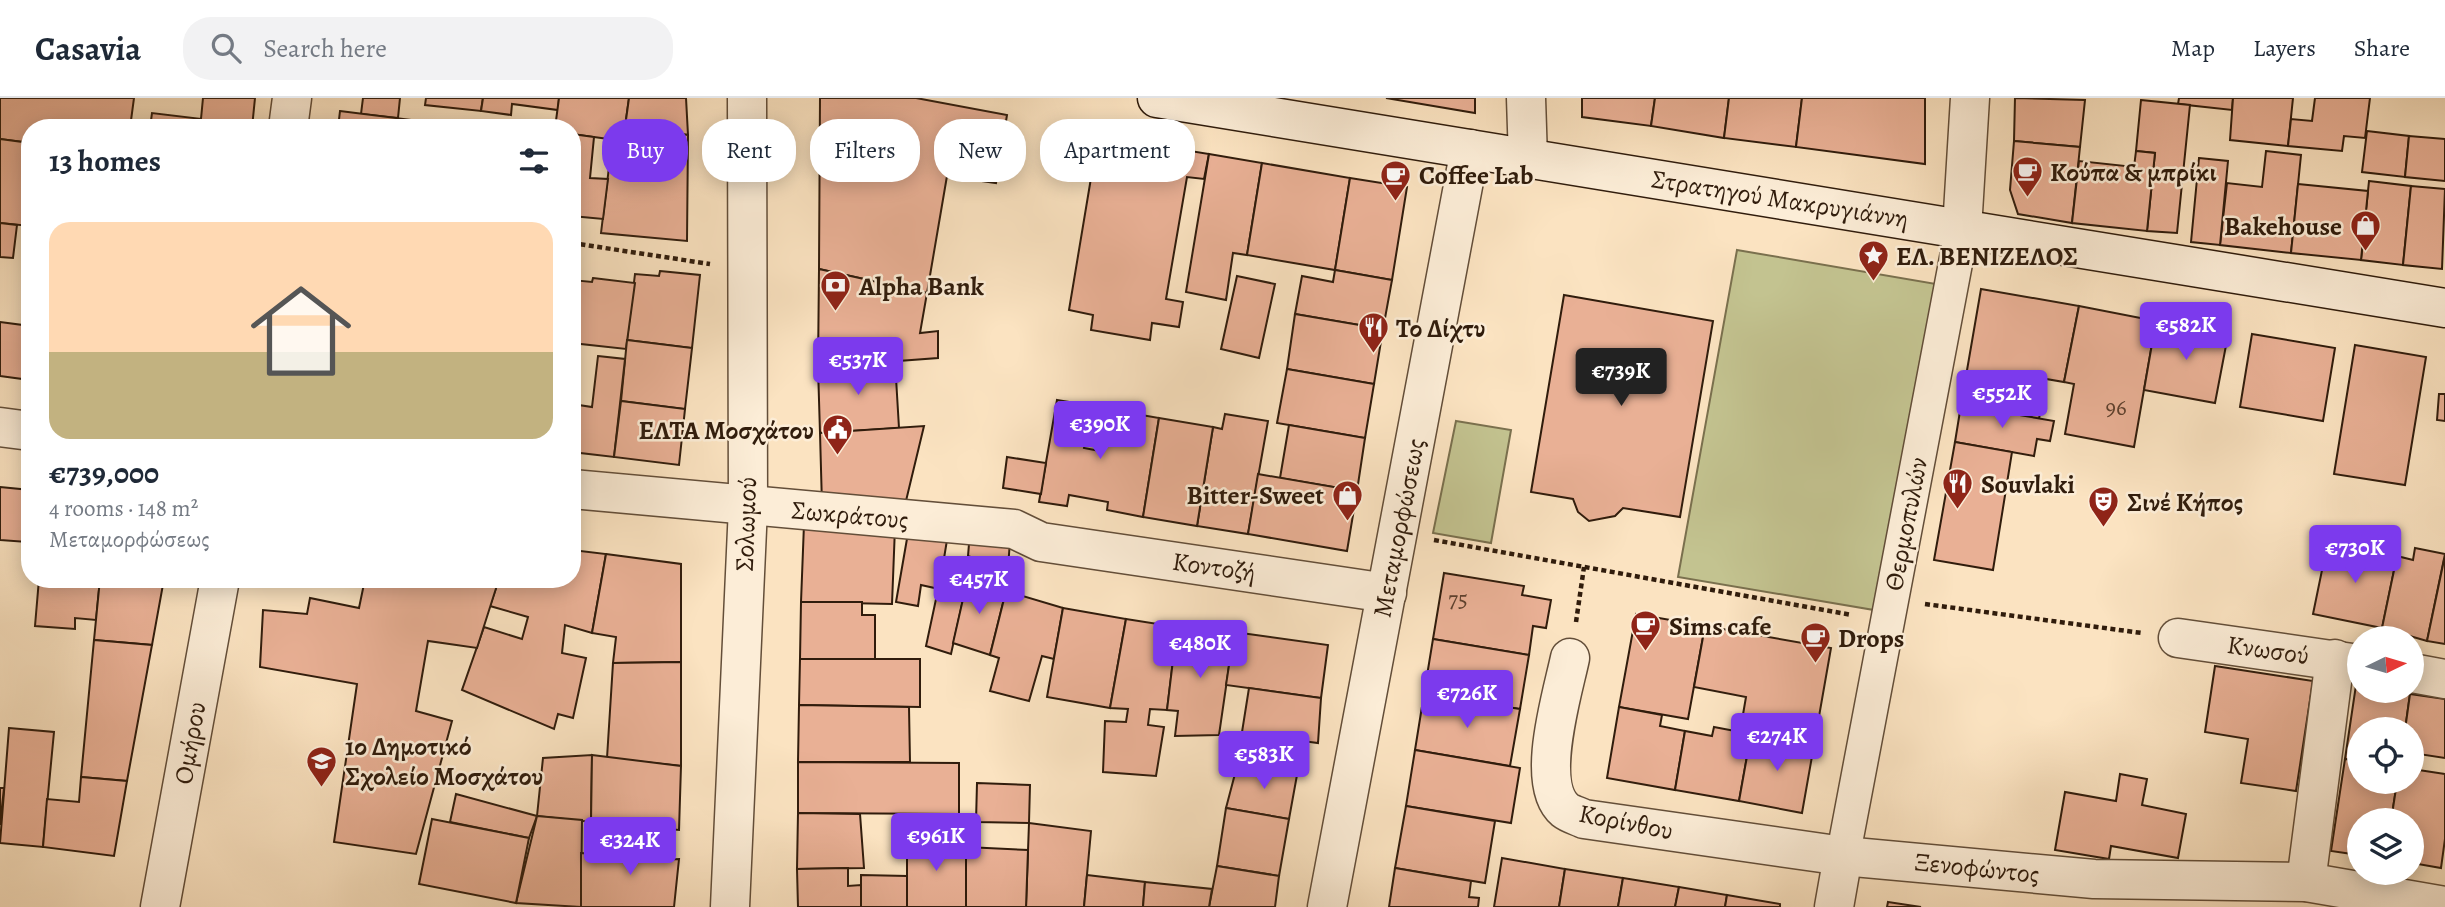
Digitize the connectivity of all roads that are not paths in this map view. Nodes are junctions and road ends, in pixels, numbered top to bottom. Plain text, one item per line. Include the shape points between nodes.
1 (292, 98) edge
2 (747, 98) edge
3 (1157, 98) edge
4 (1526, 98) edge
5 (1970, 98) edge
6 (289, 119) edge
7 (1470, 149) junction
8 (1528, 159) junction
9 (1962, 229) junction
10 (2445, 308) edge
11 (0, 427) edge
12 (21, 429) edge
13 (581, 490) edge
14 (748, 507) junction
15 (1041, 542) joint
16 (218, 588) edge
17 (1387, 593) junction
18 (2178, 638) road end
19 (1570, 658) road end
20 (2347, 662) edge
21 (2424, 675) edge
22 (2445, 679) edge
23 (1843, 856) junction
24 (2306, 883) junction
25 (2445, 906) edge
26 (160, 907) edge
27 (730, 907) edge
28 (1327, 907) edge
29 (1834, 907) edge

1 - 6 street
2 - 14 street, Σολωμού
3 - 7 street, Στρατηγού Μακρυγιάννη
4 - 8 street
5 - 9 street, Θερμοπυλών
7 - 8 street, Στρατηγού Μακρυγιάννη
7 - 17 street, Μεταμορφώσεως
8 - 9 street, Στρατηγού Μακρυγιάννη
9 - 10 street, Στρατηγού Μακρυγιάννη
9 - 23 street, Θερμοπυλών
11 - 12 street
13 - 14 street, Σωκράτους
14 - 15 street, Σωκράτους via 1014,528
14 - 27 street, Σολωμού
15 - 17 street, Κοντοζή
16 - 26 street, Ομήρου
17 - 28 street, Μεταμορφώσεως
18 - 20 street, Κνωσού
19 - 23 street, Κορίνθου via 1549,767 1563,809 1584,820
20 - 24 street
21 - 22 street
23 - 24 street, Ξενοφώντος via 2094,879
23 - 29 street, Θερμοπυλών
24 - 25 street, Ξενοφώντος

